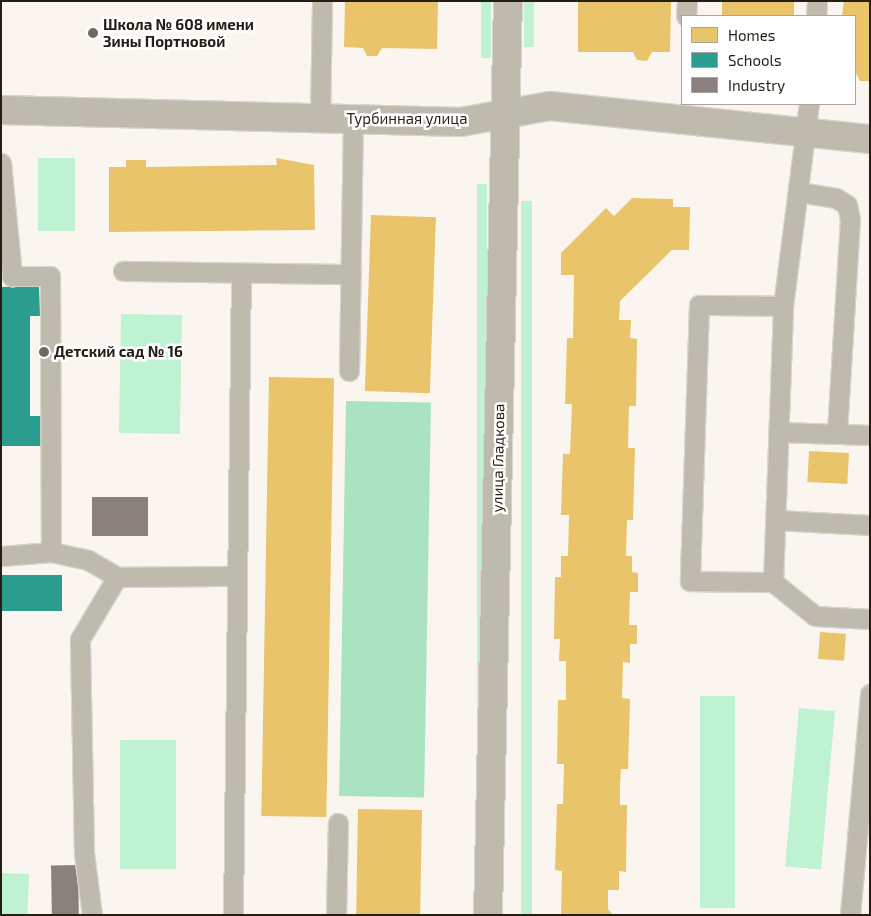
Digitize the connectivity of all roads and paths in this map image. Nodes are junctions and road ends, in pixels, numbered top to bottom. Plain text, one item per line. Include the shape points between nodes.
1 (322, 1) edge
2 (508, 1) edge
3 (687, 1) edge
4 (817, 1) edge
5 (686, 15) edge
6 (816, 15) edge
7 (809, 105) edge
8 (1, 110) edge
9 (681, 111) edge
10 (506, 114) junction
11 (320, 118) junction
12 (353, 119) junction
13 (807, 133) junction
14 (870, 139) edge
15 (1, 163) edge
16 (799, 192) junction
17 (123, 271) dead end
18 (241, 273) junction
19 (351, 274) junction
20 (783, 306) junction
21 (349, 371) dead end
22 (779, 432) junction
23 (837, 434) junction
24 (870, 435) edge
25 (776, 520) junction
26 (870, 525) edge
27 (51, 552) junction
28 (1, 556) edge
29 (117, 576) junction
30 (237, 576) junction
31 (773, 582) junction
32 (870, 619) edge
33 (870, 694) edge
34 (338, 823) dead end
35 (92, 915) edge
36 (233, 915) edge
37 (336, 915) edge
38 (488, 915) edge
39 (850, 915) edge

1 - 11 lane
2 - 10 street, улица Гладкова
3 - 5 lane
4 - 6 lane
7 - 13 lane
8 - 11 street, Турбинная улица
9 - 10 street, Турбинная улица via 550,106
9 - 13 street, Турбинная улица
10 - 12 street, Турбинная улица via 461,122
10 - 38 street, улица Гладкова
11 - 12 street, Турбинная улица
12 - 19 lane
13 - 14 street, Турбинная улица
13 - 16 lane
15 - 27 lane via 12,276 50,276
16 - 20 lane
16 - 23 lane via 836,198 847,206 850,219
17 - 18 lane
18 - 19 lane
18 - 30 lane
19 - 21 lane
20 - 22 lane
20 - 31 lane via 700,306 699,315 690,580
22 - 23 lane
22 - 25 lane
23 - 24 lane
25 - 26 lane
25 - 31 lane
27 - 28 lane
27 - 29 lane via 88,560
29 - 30 lane
29 - 35 lane via 80,640 84,853
30 - 36 lane
31 - 32 lane via 815,616
33 - 39 lane
34 - 37 lane

